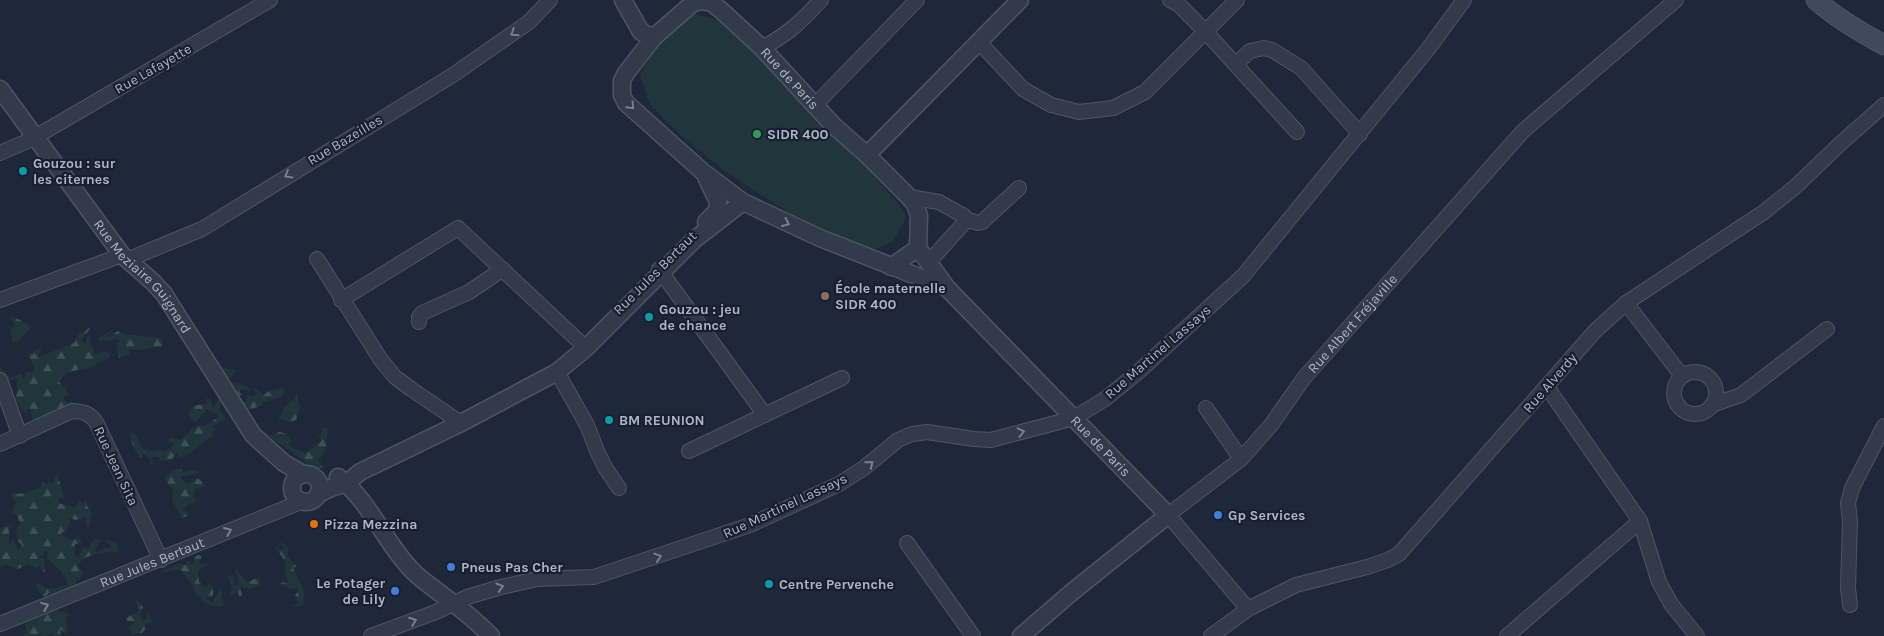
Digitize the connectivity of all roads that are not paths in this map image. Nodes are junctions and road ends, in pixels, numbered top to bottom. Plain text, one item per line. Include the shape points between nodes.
1 (270, 0) edge
2 (550, 0) edge
3 (623, 0) edge
4 (821, 0) edge
5 (917, 0) edge
6 (1020, 0) edge
7 (1170, 0) edge
8 (1236, 0) edge
9 (1464, 0) edge
10 (1676, 0) edge
11 (1816, 0) edge
12 (1205, 31) junction
13 (648, 35) junction
14 (979, 42) junction
15 (1884, 45) edge
16 (762, 48) junction
17 (1236, 64) junction
18 (0, 89) edge
19 (815, 105) junction
20 (1884, 105) edge
21 (1297, 132) dead end
22 (1360, 134) junction
23 (36, 137) junction
24 (0, 153) edge
25 (867, 155) junction
26 (703, 172) junction
27 (1019, 188) dead end
28 (909, 197) junction
29 (742, 202) junction
30 (965, 219) junction
31 (918, 248) junction
32 (124, 257) junction
33 (318, 259) dead end
34 (928, 263) junction
35 (891, 267) junction
36 (503, 270) junction
37 (660, 270) junction
38 (947, 288) junction
39 (0, 300) edge
40 (341, 300) junction
41 (1626, 303) junction
42 (419, 322) dead end
43 (1827, 329) dead end
44 (585, 347) junction
45 (560, 369) junction
46 (1682, 376) junction
47 (842, 378) dead end
48 (0, 380) edge
49 (1546, 387) junction
50 (1712, 405) junction
51 (1206, 408) dead end
52 (766, 414) junction
53 (1074, 418) junction
54 (461, 424) junction
55 (1884, 426) edge
56 (20, 436) junction
57 (0, 444) edge
58 (689, 451) dead end
59 (1241, 459) junction
60 (342, 480) junction
61 (308, 481) junction
62 (619, 488) dead end
63 (302, 501) junction
64 (1168, 515) junction
65 (1640, 521) junction
66 (907, 543) dead end
67 (160, 560) junction
68 (454, 604) junction
69 (1850, 605) dead end
70 (1248, 609) junction
71 (0, 624) edge
72 (371, 636) edge
73 (491, 636) edge
74 (973, 636) edge
75 (1021, 636) edge
76 (1211, 636) edge
77 (1507, 636) edge
78 (1697, 636) edge

1 - 23 street, Rue Lafayette
2 -> 32 street, Rue Bazeilles via 529,22 453,75 202,229
3 - 13 street
4 - 16 street via 799,25
5 - 19 street
6 - 14 street
7 - 12 street
8 - 12 street
9 - 22 street, Rue Martinel Lassays
10 - 59 street, Rue Albert Fréjaville via 1523,131 1304,378 1271,425
11 - 15 main road
12 - 14 street via 1145,92 1113,108 1079,112 1051,105 1023,89
12 - 17 street
13 - 16 street, Rue de Paris via 693,3 701,1 712,3
13 -> 26 street, Rue de Paris via 622,81 622,95
14 - 25 street
16 - 19 street, Rue de Paris
17 - 21 street
17 - 22 street via 1250,51 1272,50 1301,68
18 - 23 street, Rue Meziaire Guignard
19 - 25 street, Rue de Paris
20 - 41 street, Rue Alverdy via 1764,212
22 - 53 street, Rue Martinel Lassays via 1243,276 1137,373 1105,399
23 - 24 street, Rue Lafayette
23 - 32 street, Rue Meziaire Guignard
25 - 28 street, Rue de Paris
26 - 29 street, Rue de Paris
26 - 37 street, Rue Jules Bertaut via 718,202 717,210
27 - 30 street via 982,222
28 - 30 street via 939,202
28 - 31 street, Rue de Paris via 919,216
29 -> 35 street, Rue de Paris
29 - 37 street, Rue Jules Bertaut
30 - 34 street
31 - 34 street, Rue de Paris
31 - 35 street
32 - 39 street, Rue Bazeilles
32 - 61 street, Rue Meziaire Guignard via 164,294 248,428 263,445
33 - 40 street
34 - 38 street, Rue de Paris
35 - 38 street, Rue de Paris
36 - 40 street via 458,228
36 - 42 street via 469,292 422,312
36 - 44 street
37 - 44 street, Rue Jules Bertaut
37 - 52 street
38 - 53 street, Rue de Paris
40 - 54 street via 395,377
41 - 46 street
41 - 49 street, Rue Alverdy
43 - 50 street via 1741,395
44 - 45 street, Rue Jules Bertaut
45 - 54 street, Rue Jules Bertaut
45 - 62 street via 597,451
46 - 50 street via 1698,372 1709,378 1715,386 1716,396
46 - 50 street via 1676,384 1674,398 1683,411 1692,414 1705,412
47 - 52 street
48 - 56 street
49 - 65 street
49 - 70 street, Rue Alverdy via 1399,554 1367,567 1296,585
51 - 59 street
52 - 58 street
53 - 64 street, Rue de Paris
68 -> 53 street, Rue Martinel Lassays via 519,582 579,579 609,573 750,525 839,484 898,440 912,434 927,432 991,440
54 - 60 street, Rue Jules Bertaut
55 - 69 street via 1852,488 1848,503
56 - 57 street, Rue Jean Sita
56 - 67 street, Rue Jean Sita via 72,411 87,413 94,418
59 - 64 street, Rue Albert Fréjaville
60 - 61 street, Rue Jules Bertaut via 331,488
60 - 68 street via 366,507 402,560
61 - 63 street, Rue Jules Bertaut via 312,500
61 - 63 street via 292,488 298,500
67 -> 63 street, Rue Jules Bertaut
64 - 70 street, Rue de Paris
64 - 75 street, Rue Albert Fréjaville
65 - 77 street
65 - 78 street via 1659,582 1671,604
66 - 74 street
71 -> 67 street, Rue Jules Bertaut
72 -> 68 street, Rue Martinel Lassays
68 - 73 street
70 - 76 street, Rue Alverdy

